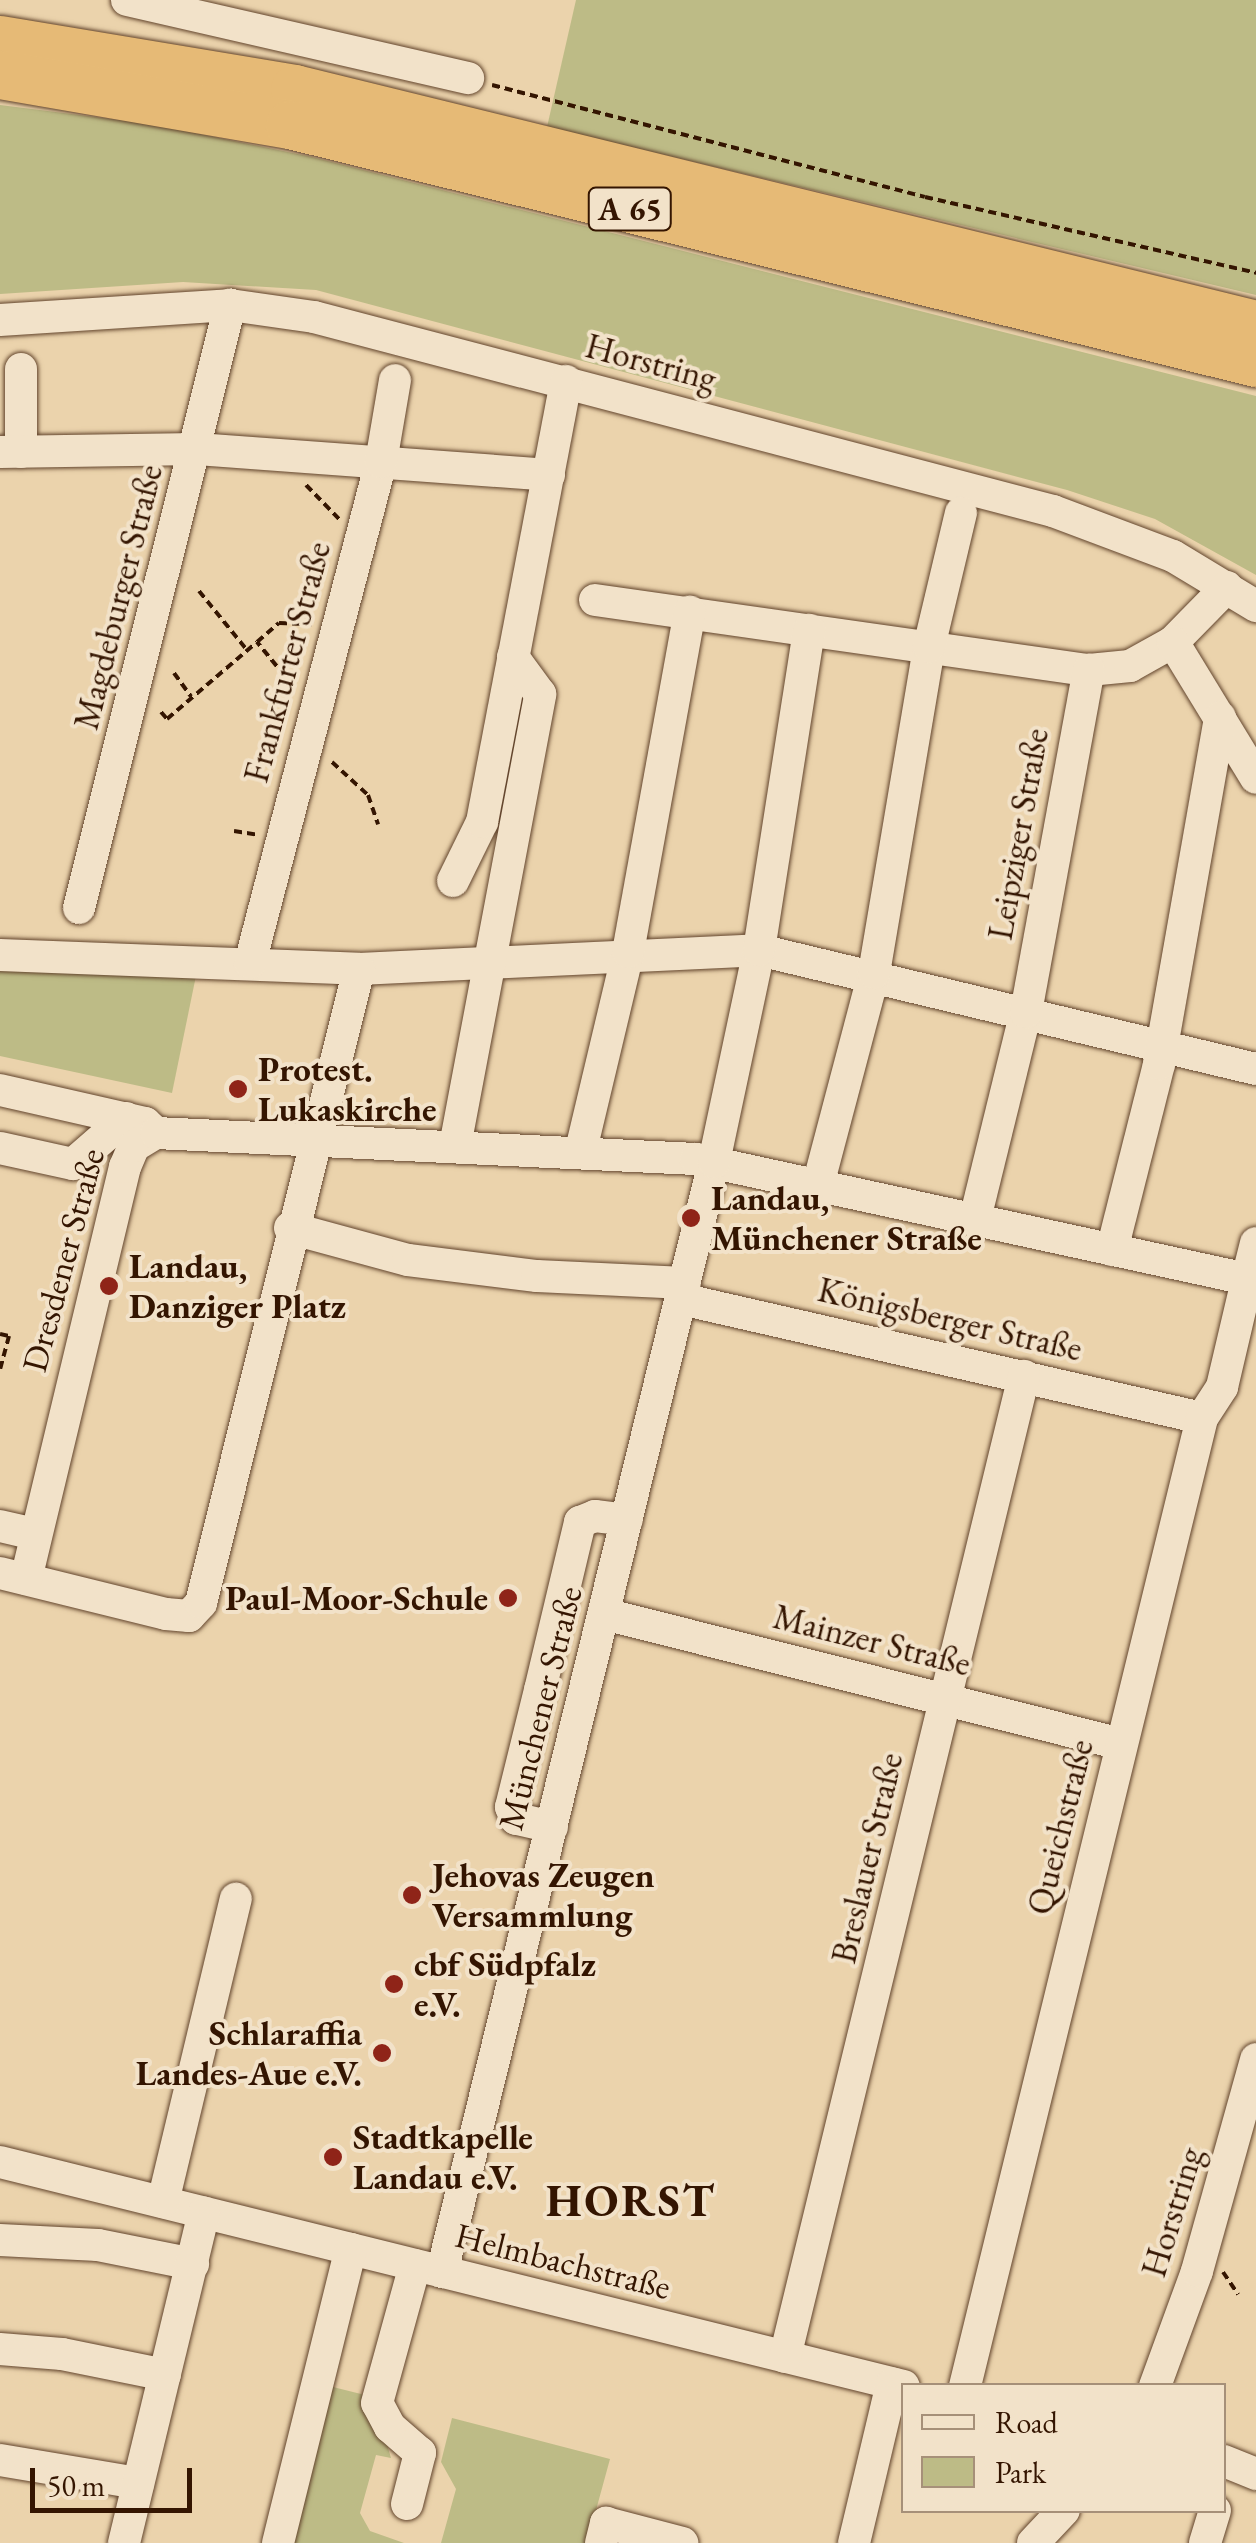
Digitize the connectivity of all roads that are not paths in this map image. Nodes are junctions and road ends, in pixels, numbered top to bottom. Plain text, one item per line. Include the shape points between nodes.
1 (127, 0) edge
2 (170, 4) edge
3 (0, 40) edge
4 (0, 75) edge
5 (468, 78) road end
6 (230, 305) junction
7 (0, 320) edge
8 (1256, 325) edge
9 (1256, 363) edge
10 (21, 369) dead end
11 (396, 380) dead end
12 (566, 381) junction
13 (197, 448) junction
14 (10, 452) edge
15 (382, 462) junction
16 (549, 474) junction
17 (961, 513) dead end
18 (1228, 587) junction
19 (595, 600) dead end
20 (1256, 606) edge
21 (690, 612) junction
22 (809, 630) junction
23 (1173, 642) junction
24 (929, 648) junction
25 (513, 657) junction
26 (1090, 670) junction
27 (1220, 718) junction
28 (1256, 778) edge
29 (453, 881) dead end
30 (78, 908) dead end
31 (759, 950) junction
32 (628, 952) junction
33 (0, 954) edge
34 (494, 962) junction
35 (250, 963) junction
36 (360, 970) junction
37 (874, 973) junction
38 (1026, 1012) junction
39 (1162, 1044) junction
40 (1256, 1069) edge
41 (0, 1090) edge
42 (126, 1118) junction
43 (156, 1133) junction
44 (319, 1139) junction
45 (455, 1146) junction
46 (0, 1148) edge
47 (580, 1150) junction
48 (714, 1162) junction
49 (818, 1185) junction
50 (974, 1220) junction
51 (290, 1228) junction
52 (1256, 1243) edge
53 (1112, 1250) junction
54 (1249, 1285) edge
55 (683, 1291) junction
56 (1024, 1376) junction
57 (1202, 1418) junction
58 (627, 1520) junction
59 (0, 1526) edge
60 (34, 1534) junction
61 (13, 1576) edge
62 (604, 1614) junction
63 (540, 1690) junction
64 (584, 1699) junction
65 (945, 1700) junction
66 (1121, 1744) junction
67 (552, 1828) junction
68 (236, 1900) dead end
69 (1256, 2059) edge
70 (0, 2162) edge
71 (163, 2202) junction
72 (204, 2213) junction
73 (0, 2240) edge
74 (352, 2249) junction
75 (193, 2264) junction
76 (428, 2268) junction
77 (0, 2350) edge
78 (784, 2357) junction
79 (165, 2375) junction
80 (966, 2383) edge
81 (1155, 2383) edge
82 (898, 2385) edge
83 (0, 2460) edge
84 (138, 2483) junction
85 (407, 2504) dead end
86 (1061, 2513) edge
87 (1215, 2513) edge
88 (124, 2543) edge
89 (278, 2543) edge
90 (601, 2543) edge
91 (682, 2543) edge
92 (854, 2543) edge
93 (1033, 2543) edge
94 (1205, 2543) edge

1 - 2 street
2 - 5 street
3 - 8 highway, A 65 via 295,89
4 - 9 highway, A 65 via 290,124
6 - 7 street, Horstring
6 - 12 street, Horstring via 314,316
6 - 13 street, Magdeburger Straße
10 - 14 street
11 - 15 street, Frankfurter Straße
12 - 16 street
12 - 18 street, Horstring via 1053,511 1145,544
13 - 14 street
13 - 15 street
13 - 30 street, Magdeburger Straße
15 - 16 street
15 - 35 street, Frankfurter Straße
16 - 25 street
17 - 24 street
18 - 20 street, Horstring
18 - 23 street
19 - 21 street
21 - 22 street
21 - 32 street
22 - 24 street
22 - 31 street
23 - 26 street via 1130,666
23 - 27 street
24 - 26 street
24 - 37 street
25 - 29 street via 477,840
25 - 34 street via 540,694
26 - 38 street, Leipziger Straße
27 - 28 street
27 - 39 street
31 - 32 street
31 - 37 street
31 - 48 street
32 - 34 street
32 - 47 street
33 - 35 street
34 - 36 street
34 - 45 street
35 - 36 street
36 - 44 street
37 - 38 street
37 - 49 street
38 - 39 street
38 - 50 street
39 - 40 street
39 - 53 street
41 - 42 street
42 - 43 street
42 - 46 street via 73,1164
43 - 44 street, Dresdener Straße
43 - 60 street, Dresdener Straße via 134,1146 125,1167
44 - 45 street, Dresdener Straße
44 - 51 street, Dresdener Straße
45 - 47 street, Dresdener Straße
47 - 48 street, Dresdener Straße
48 - 49 street, Dresdener Straße
48 - 55 street, Münchener Straße
49 - 50 street, Dresdener Straße
50 - 53 street, Dresdener Straße
51 - 55 street via 408,1260
51 - 61 street, Dresdener Straße via 201,1602 188,1616 166,1614
52 - 54 street
53 - 54 street, Dresdener Straße
54 - 57 street, Queichstraße via 1222,1387
55 - 56 street, Königsberger Straße
55 - 58 street, Münchener Straße
56 - 57 street, Königsberger Straße
56 - 65 street, Breslauer Straße
57 - 66 street, Queichstraße
58 - 62 street, Münchener Straße
58 - 63 street via 595,1516 580,1522
59 - 60 street
60 - 61 street, Dresdener Straße
62 - 64 street, Münchener Straße
62 - 65 street, Mainzer Straße
63 - 64 street
63 - 67 street via 511,1807 516,1818
64 - 67 street, Münchener Straße
65 - 66 street, Mainzer Straße
65 - 78 street, Breslauer Straße
66 - 80 street, Queichstraße
67 - 76 street, Münchener Straße
68 - 71 street
69 - 81 street, Horstring via 1197,2272
70 - 71 street, Helmbachstraße
71 - 72 street, Helmbachstraße
72 - 74 street, Helmbachstraße
72 - 75 street
73 - 75 street via 98,2245
74 - 76 street, Helmbachstraße
74 - 89 street
75 - 79 street
76 - 78 street, Helmbachstraße
76 - 85 street, Münchener Straße via 377,2403 390,2427 420,2453
77 - 79 street via 62,2354
78 - 82 street, Helmbachstraße
79 - 84 street
82 - 92 street
83 - 84 street
84 - 88 street
86 - 93 street
87 - 94 street
90 - 91 street via 606,2523

